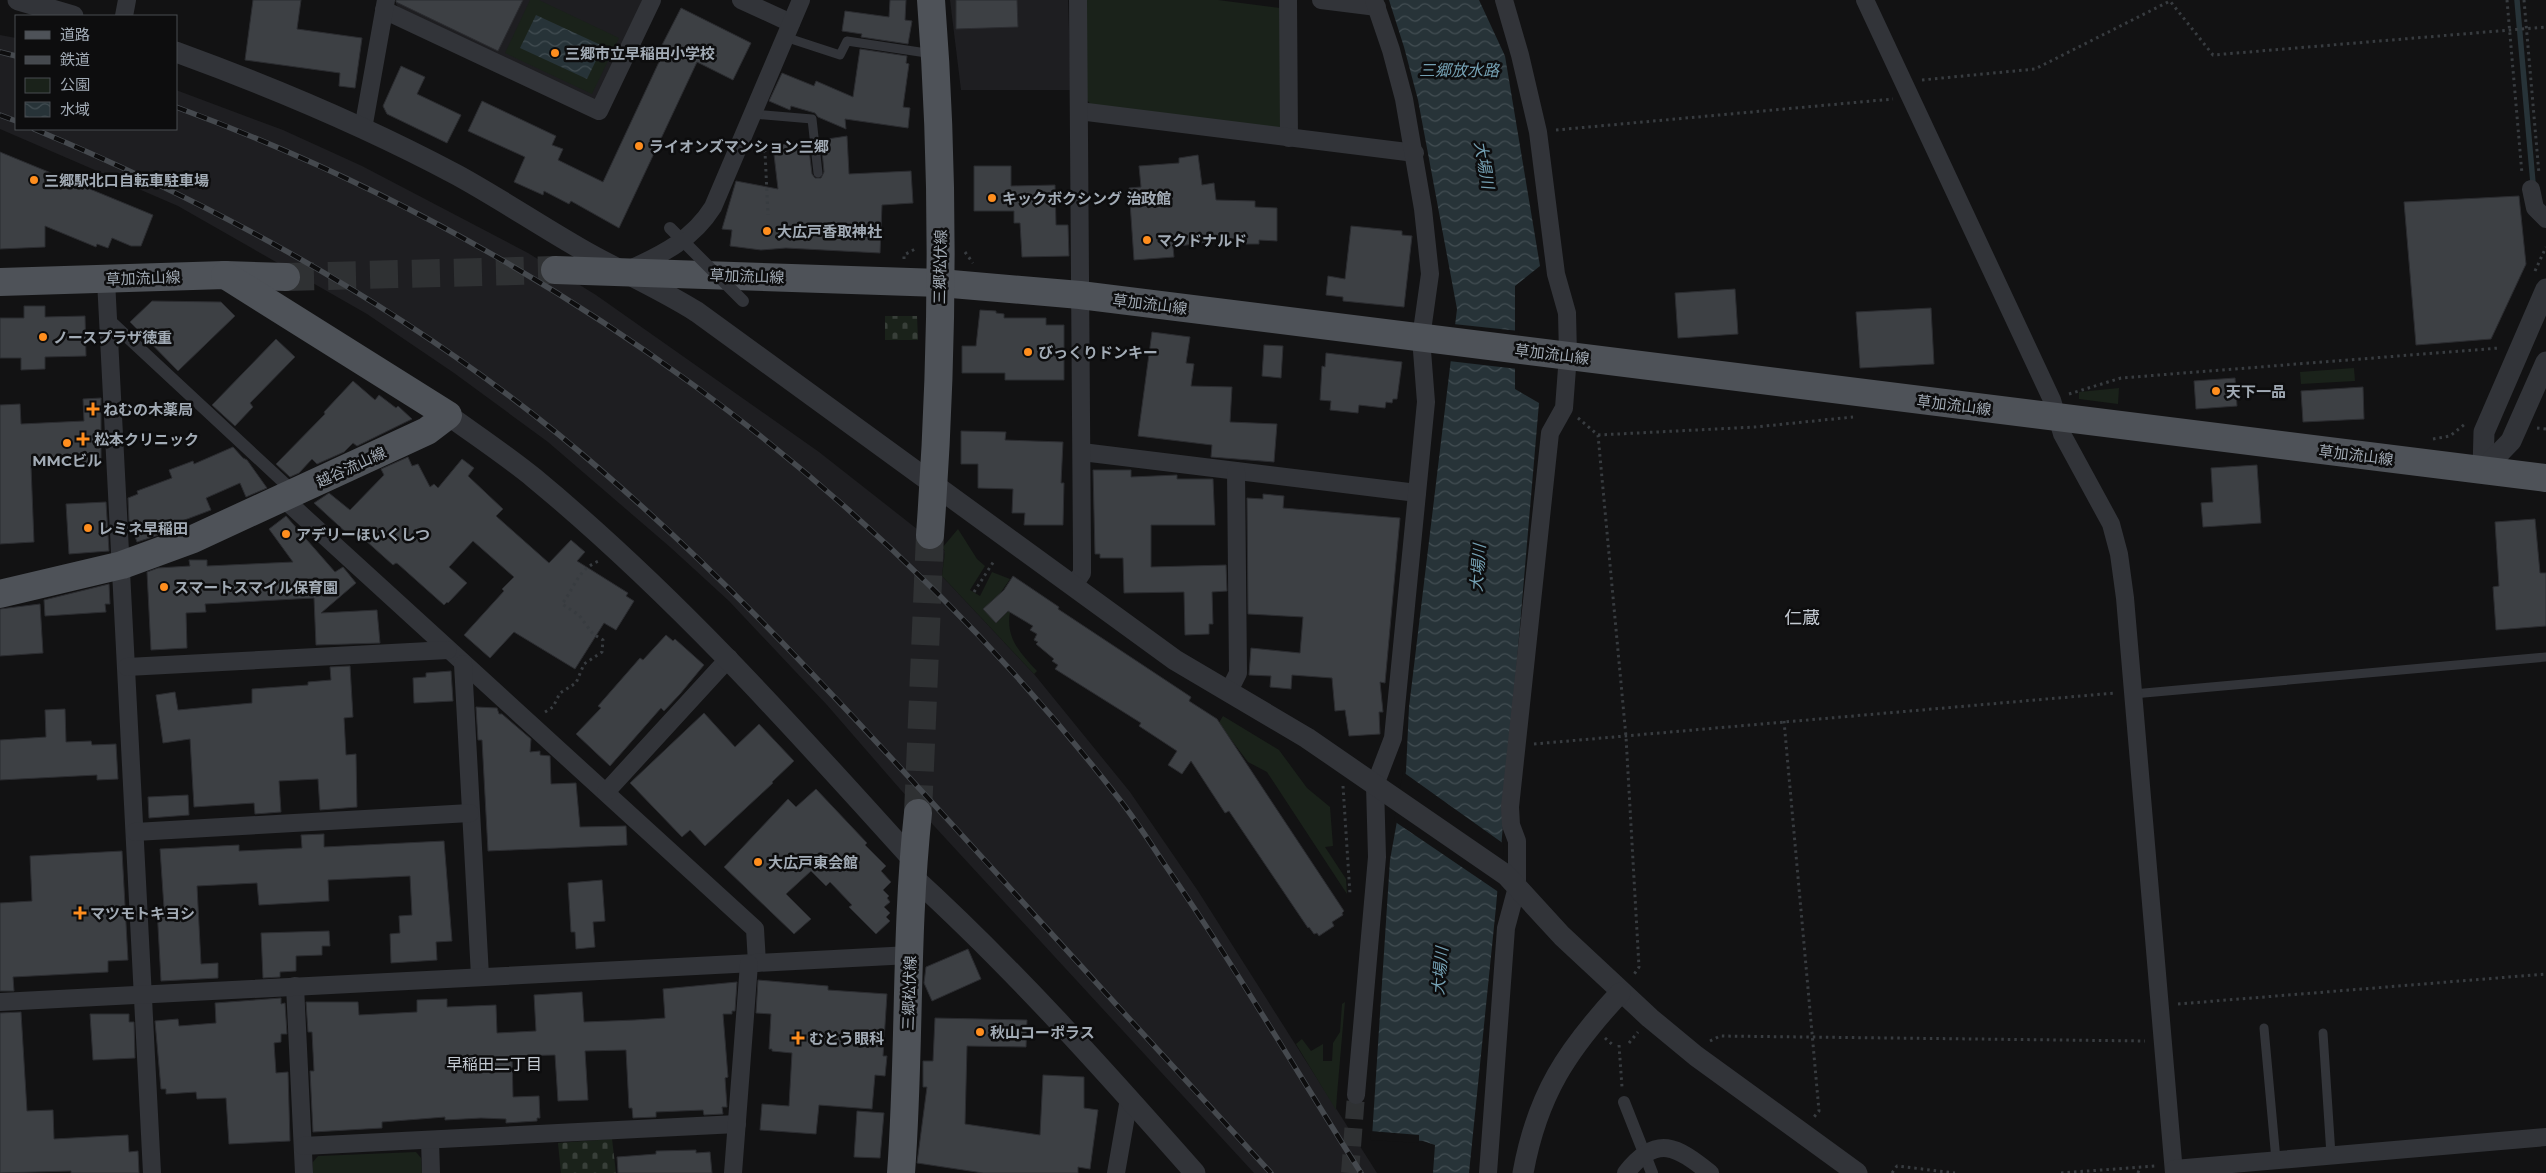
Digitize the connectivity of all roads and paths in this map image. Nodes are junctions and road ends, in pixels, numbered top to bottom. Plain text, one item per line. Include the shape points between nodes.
1 (18, 0) edge
2 (127, 0) edge
3 (652, 0) edge
4 (742, 0) edge
5 (801, 0) edge
6 (931, 0) edge
7 (1078, 0) edge
8 (1288, 0) edge
9 (1321, 0) edge
10 (1504, 0) edge
11 (1865, 0) edge
12 (2507, 0) edge
13 (2524, 0) edge
14 (1375, 3) edge
15 (385, 5) edge
16 (70, 15) edge
17 (124, 15) edge
18 (2546, 27) edge
19 (2526, 28) junction
20 (788, 30) junction
21 (2510, 30) junction
22 (178, 53) edge
23 (935, 54) junction
24 (1907, 90) junction
25 (1079, 111) junction
26 (752, 114) junction
27 (363, 129) junction
28 (1538, 132) junction
29 (1289, 138) junction
30 (750, 144) dead end
31 (1415, 153) junction
32 (818, 173) dead end
33 (2531, 189) junction
34 (768, 215) dead end
35 (2546, 218) edge
36 (670, 228) dead end
37 (555, 270) tunnel mouth
38 (625, 271) junction
39 (225, 275) junction
40 (286, 277) tunnel mouth
41 (106, 280) junction
42 (0, 282) edge
43 (940, 283) junction
44 (2546, 289) edge
45 (1080, 295) junction
46 (743, 301) dead end
47 (109, 320) junction
48 (1428, 338) junction
49 (2519, 351) junction
50 (1568, 355) junction
51 (2546, 362) edge
52 (1564, 408) junction
53 (2055, 408) junction
54 (448, 416) junction
55 (1861, 416) dead end
56 (1598, 435) junction
57 (1082, 452) junction
58 (1236, 470) junction
59 (2483, 470) junction
60 (2546, 478) edge
61 (934, 483) junction
62 (1417, 493) junction
63 (289, 496) junction
64 (930, 535) tunnel mouth
65 (595, 554) dead end
66 (994, 561) dead end
67 (122, 564) junction
68 (1074, 585) junction
69 (974, 592) dead end
70 (0, 594) edge
71 (448, 650) junction
72 (2546, 657) edge
73 (729, 658) junction
74 (463, 664) junction
75 (127, 667) junction
76 (1230, 691) junction
77 (2132, 692) junction
78 (540, 716) dead end
79 (1784, 721) junction
80 (1626, 737) junction
81 (1518, 745) junction
82 (1343, 783) dead end
83 (1382, 790) junction
84 (606, 792) junction
85 (470, 813) junction
86 (918, 813) tunnel mouth
87 (135, 832) junction
88 (912, 868) junction
89 (1511, 881) junction
90 (1350, 894) dead end
91 (910, 955) junction
92 (753, 964) junction
93 (2546, 974) edge
94 (480, 976) junction
95 (295, 986) junction
96 (1620, 993) junction
97 (142, 994) junction
98 (0, 1002) edge
99 (2160, 1006) junction
100 (2264, 1028) dead end
101 (2323, 1032) dead end
102 (1813, 1037) junction
103 (2164, 1041) junction
104 (1619, 1045) dead end
105 (1696, 1056) junction
106 (1356, 1095) tunnel mouth
107 (1129, 1098) junction
108 (1624, 1102) joint
109 (737, 1124) junction
110 (1802, 1134) junction
111 (2546, 1137) edge
112 (430, 1140) junction
113 (303, 1146) junction
114 (1644, 1154) junction
115 (2332, 1156) junction
116 (2276, 1160) junction
117 (2140, 1167) junction
118 (2174, 1169) edge
119 (152, 1173) edge
120 (304, 1173) edge
121 (431, 1173) edge
122 (733, 1173) edge
123 (901, 1173) edge
124 (1116, 1173) edge
125 (1194, 1173) edge
126 (1488, 1173) edge
127 (1523, 1173) edge
128 (1626, 1173) edge
129 (1652, 1173) edge
130 (1710, 1173) edge
131 (1857, 1173) edge
132 (1892, 1173) edge
133 (1954, 1173) edge
134 (2061, 1173) edge
135 (2138, 1173) edge

1 - 16 street
2 - 17 street
3 - 15 street via 599,111
4 - 20 street
5 - 20 street
6 - 23 main road, 三郷松伏線
7 - 25 street
8 - 29 street
9 - 14 street
10 - 28 street
11 - 24 street
12 - 21 path
13 - 19 path
14 - 31 street via 1404,99
15 - 27 street
18 - 19 path
19 - 21 path
19 - 33 path via 2540,188
20 - 23 lane via 840,55 847,41
20 - 26 street
21 - 24 path via 2213,56 2170,1 2036,68
21 - 33 path via 2523,189
22 - 27 street
23 - 43 main road, 三郷松伏線
24 - 28 path
24 - 53 street
25 - 29 street
25 - 45 street
26 - 32 lane via 812,119
26 - 38 street via 704,222 668,251
27 - 38 street via 457,175
28 - 50 street via 1556,274 1567,313
29 - 31 street
30 - 34 path via 765,152
31 - 48 street via 1430,274
33 - 35 street via 2535,208
36 - 46 street, bridge
37 - 38 main road, 草加流山線
38 - 43 main road, 草加流山線
38 - 61 street via 697,312
39 - 40 main road, 草加流山線
39 - 41 main road, 草加流山線
39 - 54 main road
41 - 42 main road, 草加流山線
41 - 47 street
43 - 45 main road, 草加流山線
43 - 61 main road, 三郷松伏線
44 - 49 street
45 - 48 main road, 草加流山線
45 - 57 street
47 - 63 street
47 - 67 street
48 - 50 main road, 草加流山線
48 - 62 street via 1426,402
49 - 53 path via 2495,348 2121,378
49 - 59 street via 2484,432
50 - 52 street
50 - 53 main road, 草加流山線
51 - 59 street via 2511,441
52 - 56 path
52 - 81 street via 1550,433
53 - 59 main road, 草加流山線
53 - 77 street via 2062,434 2116,538 2125,598
54 - 63 main road, 越谷流山線 via 427,432
54 - 73 street via 533,477 607,541
55 - 56 path via 1755,427
56 - 80 path
57 - 58 street
57 - 68 street via 1082,573
58 - 62 street
58 - 76 street via 1238,673
59 - 60 main road, 草加流山線
61 - 64 main road, 三郷松伏線
61 - 68 street via 975,516
62 - 83 street via 1393,738
63 - 67 main road, 越谷流山線 via 193,539
63 - 71 street
65 - 78 path via 602,560 586,567 562,604 579,615 592,634 603,640 604,649 584,664 576,683 560,693 553,707
66 - 69 path
67 - 70 main road, 越谷流山線
67 - 75 street
68 - 76 street via 1175,660
71 - 74 street
71 - 75 street
72 - 77 lane
73 - 84 street
73 - 88 street
74 - 84 street
74 - 85 street
75 - 87 street
76 - 83 street
77 - 79 path
77 - 99 street
79 - 80 path
79 - 102 path
80 - 81 path
80 - 96 path via 1640,967
81 - 89 street via 1510,807 1517,841
82 - 90 path
83 - 89 street
83 - 106 street
84 - 92 street via 755,929
85 - 87 street
85 - 94 street
86 - 88 main road, 三郷松伏線
87 - 97 street
88 - 91 main road, 三郷松伏線
88 - 107 street
89 - 96 street
89 - 126 street
91 - 92 street
91 - 123 main road, 三郷松伏線 via 907,1093
92 - 94 street
92 - 109 street
93 - 99 path
94 - 95 street
95 - 97 street
95 - 113 street
96 - 105 street
96 - 127 street via 1591,1024 1556,1073 1537,1116
97 - 98 street
97 - 119 street
99 - 103 street
100 - 116 lane
101 - 115 lane
102 - 103 path
102 - 105 path via 1720,1036 1706,1044
102 - 110 path via 1819,1111
103 - 118 street
104 - 108 path
105 - 110 street
107 - 124 street
107 - 125 street
108 - 114 street
109 - 112 street
109 - 122 street
110 - 131 street
111 - 115 street
112 - 113 street
112 - 121 street
113 - 120 street
114 - 128 street
114 - 129 street
114 - 130 street via 1673,1148
115 - 116 street
116 - 118 street
117 - 118 path
117 - 134 path
117 - 135 path
132 - 133 path via 1897,1166

